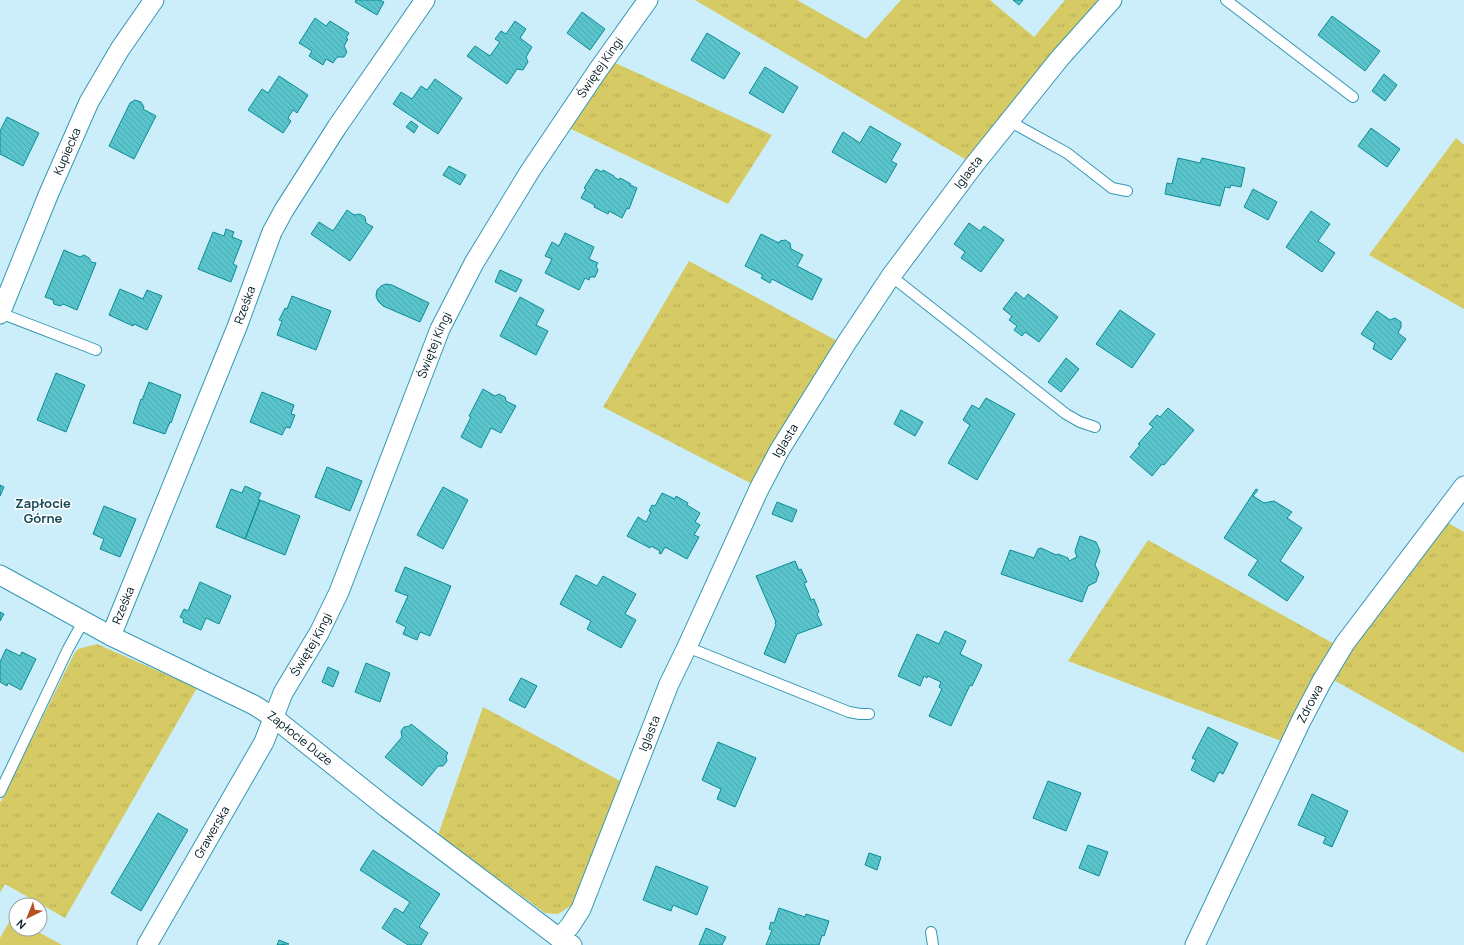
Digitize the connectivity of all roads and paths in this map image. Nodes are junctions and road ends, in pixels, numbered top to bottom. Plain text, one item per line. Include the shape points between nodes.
1 (154, 0) edge
2 (425, 0) edge
3 (648, 0) edge
4 (1112, 0) edge
5 (1226, 0) edge
6 (1353, 98) dead end
7 (1009, 121) junction
8 (1127, 191) dead end
9 (891, 276) junction
10 (0, 314) edge
11 (96, 350) dead end
12 (1095, 427) dead end
13 (1464, 486) edge
14 (0, 575) edge
15 (84, 620) junction
16 (111, 636) junction
17 (687, 647) junction
18 (869, 714) dead end
19 (273, 717) junction
20 (0, 792) edge
21 (931, 932) dead end
22 (565, 941) edge
23 (147, 945) edge
24 (933, 945) edge
25 (1195, 945) edge

1 - 10 street, Kupiecka via 120,49 89,102
2 - 16 street, Rześka via 337,127 272,232 237,327
3 - 19 street, Świętej Kingi via 530,171 474,264 440,329 339,592 319,633 283,693
4 - 7 street, Iglasta via 1060,58
5 - 6 lane
7 - 8 lane via 1067,153 1112,188
7 - 9 street, Iglasta
9 - 12 lane via 1066,414
9 - 17 street, Iglasta via 758,489
10 - 11 lane
13 - 25 street, Zdrowa via 1345,643 1322,681
14 - 15 street, Zapłocie Duże
15 - 16 street, Zapłocie Duże
15 - 20 lane
16 - 19 street, Zapłocie Duże via 228,691
17 - 18 lane via 849,712
17 - 22 street, Iglasta via 669,684 581,909 570,926
19 - 22 street, Zapłocie Duże via 387,808
19 - 23 street, Grawerska via 264,742
21 - 24 lane

